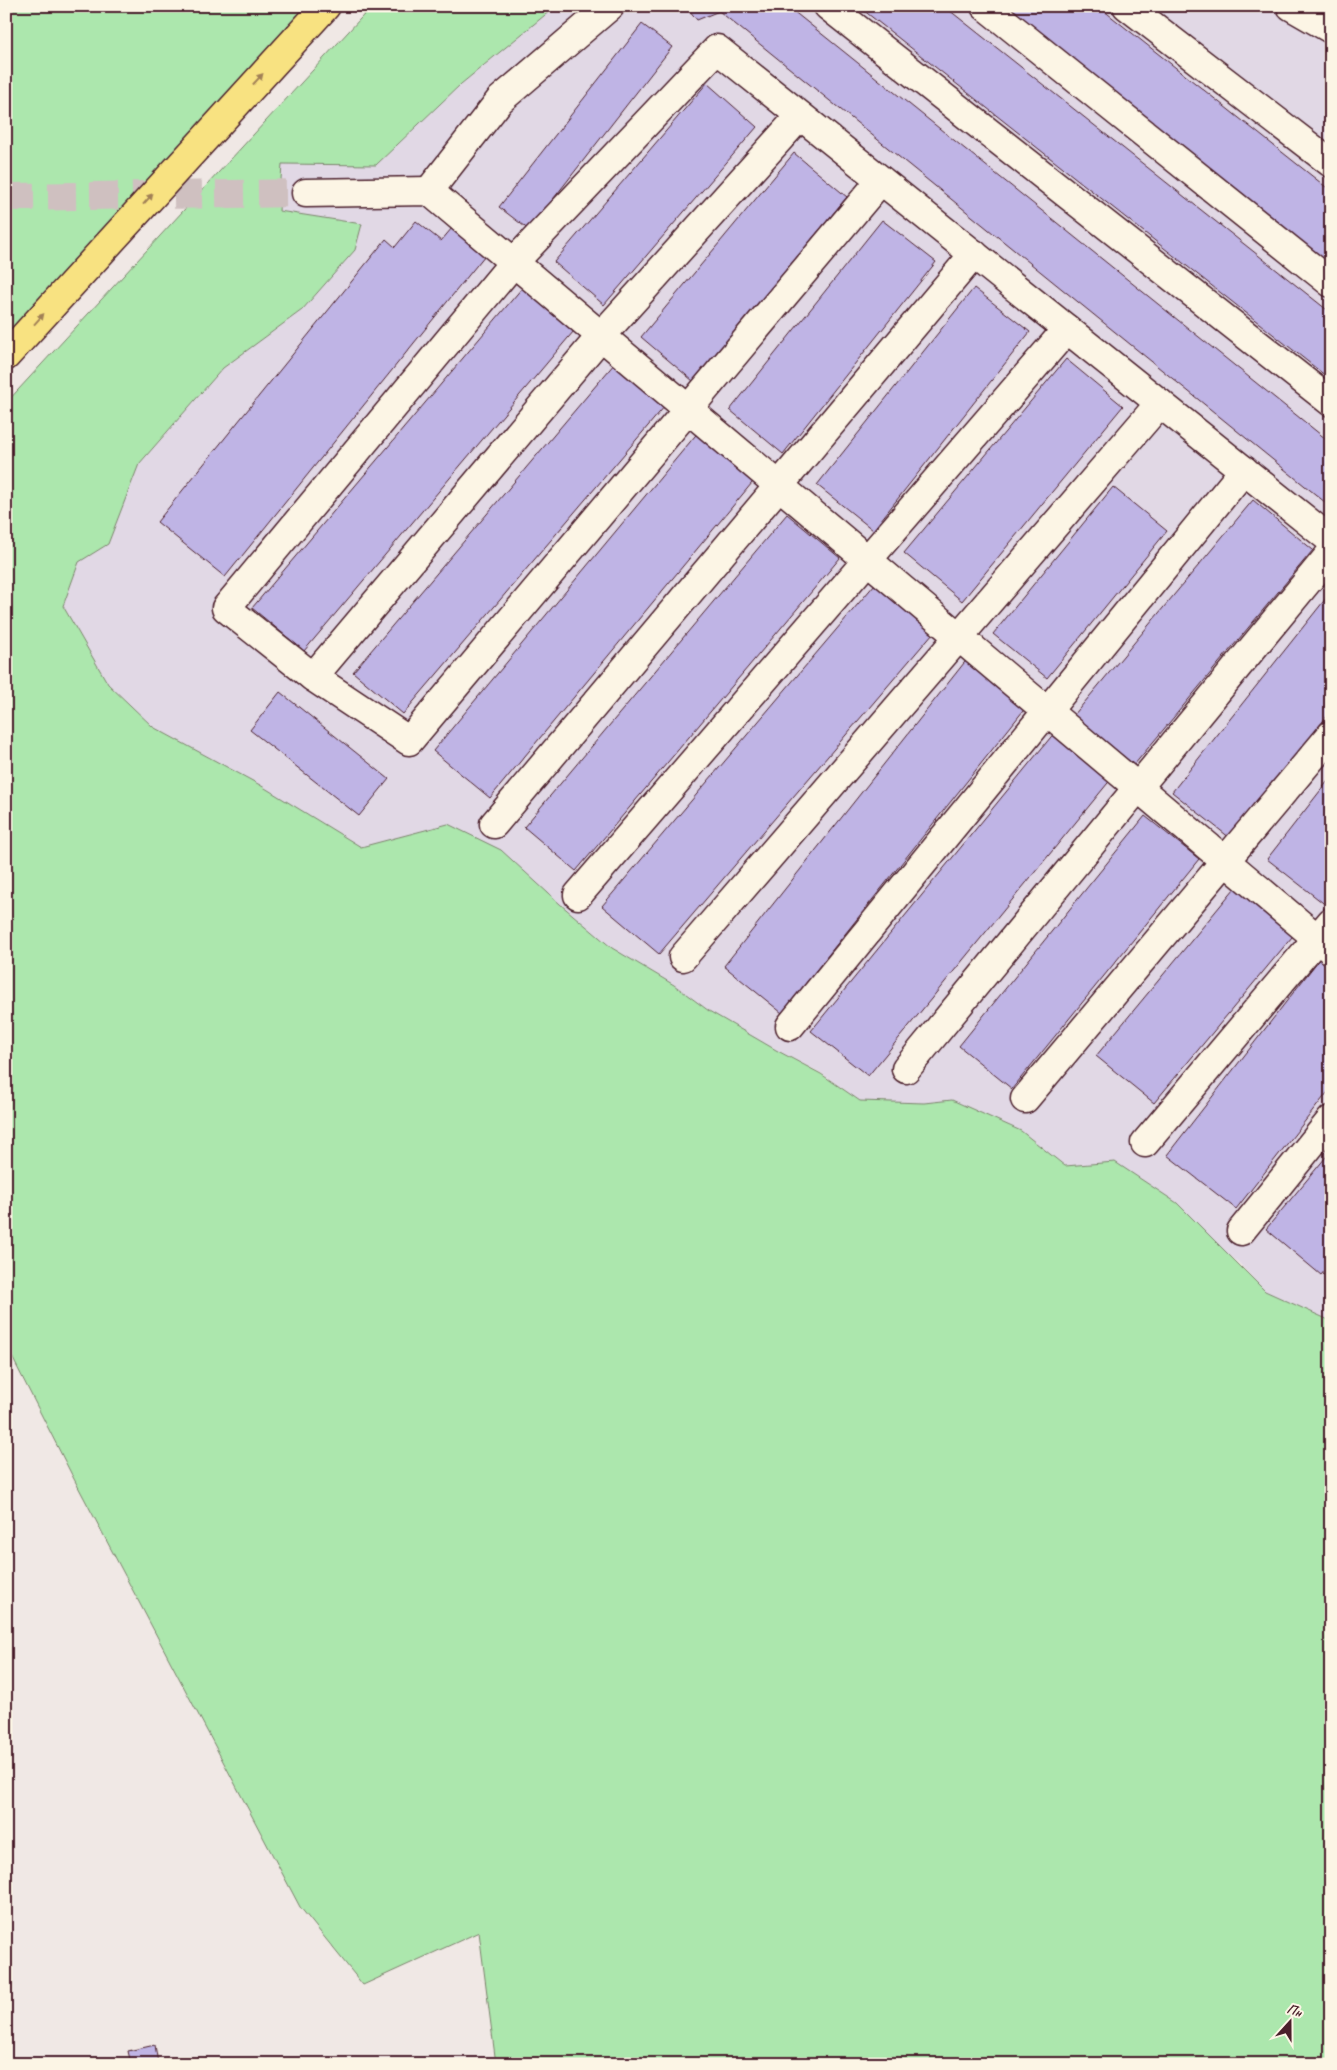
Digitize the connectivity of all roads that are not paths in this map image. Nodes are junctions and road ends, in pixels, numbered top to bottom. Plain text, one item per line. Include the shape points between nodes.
1 (326, 6) edge
2 (610, 6) edge
3 (828, 6) edge
4 (985, 6) edge
5 (1127, 6) edge
6 (1291, 6) edge
7 (1331, 29) edge
8 (800, 116) junction
9 (1331, 163) edge
10 (881, 180) junction
11 (429, 190) junction
12 (306, 193) tunnel mouth
13 (974, 254) junction
14 (514, 262) junction
15 (1331, 283) edge
16 (1067, 329) junction
17 (601, 336) junction
18 (6, 356) edge
19 (1331, 402) edge
20 (1160, 403) junction
21 (688, 409) junction
22 (1244, 470) junction
23 (779, 485) junction
24 (1331, 540) edge
25 (1331, 553) edge
26 (867, 560) junction
27 (959, 637) junction
28 (313, 676) junction
29 (1048, 711) junction
30 (1331, 735) edge
31 (1138, 787) junction
32 (494, 824) dead end
33 (1225, 861) junction
34 (578, 895) dead end
35 (1326, 937) edge
36 (683, 957) dead end
37 (790, 1026) dead end
38 (906, 1069) dead end
39 (1025, 1098) dead end
40 (1331, 1120) edge
41 (1145, 1143) dead end
42 (1241, 1231) dead end

18 -> 1 main road
2 - 11 lane via 500,100
3 - 19 lane
4 - 15 lane
5 - 9 lane
6 - 7 lane
8 - 10 lane
8 - 14 lane via 717,49
8 - 17 lane
10 - 13 lane
10 - 21 lane
11 - 12 lane
11 - 14 lane
13 - 16 lane
13 - 23 lane
14 - 17 lane
14 - 28 lane via 226,608
16 - 20 lane
16 - 26 lane
17 - 21 lane
17 - 28 lane
20 - 22 lane
20 - 27 lane
21 - 23 lane
21 - 28 lane via 409,741
22 - 24 lane
22 - 29 lane
23 - 26 lane
23 - 32 lane
25 - 31 lane
26 - 27 lane
26 - 34 lane
27 - 29 lane
27 - 36 lane
29 - 31 lane
29 - 37 lane
30 - 33 lane
31 - 33 lane
31 - 38 lane
33 - 35 lane
33 - 39 lane
35 - 41 lane
40 - 42 lane

